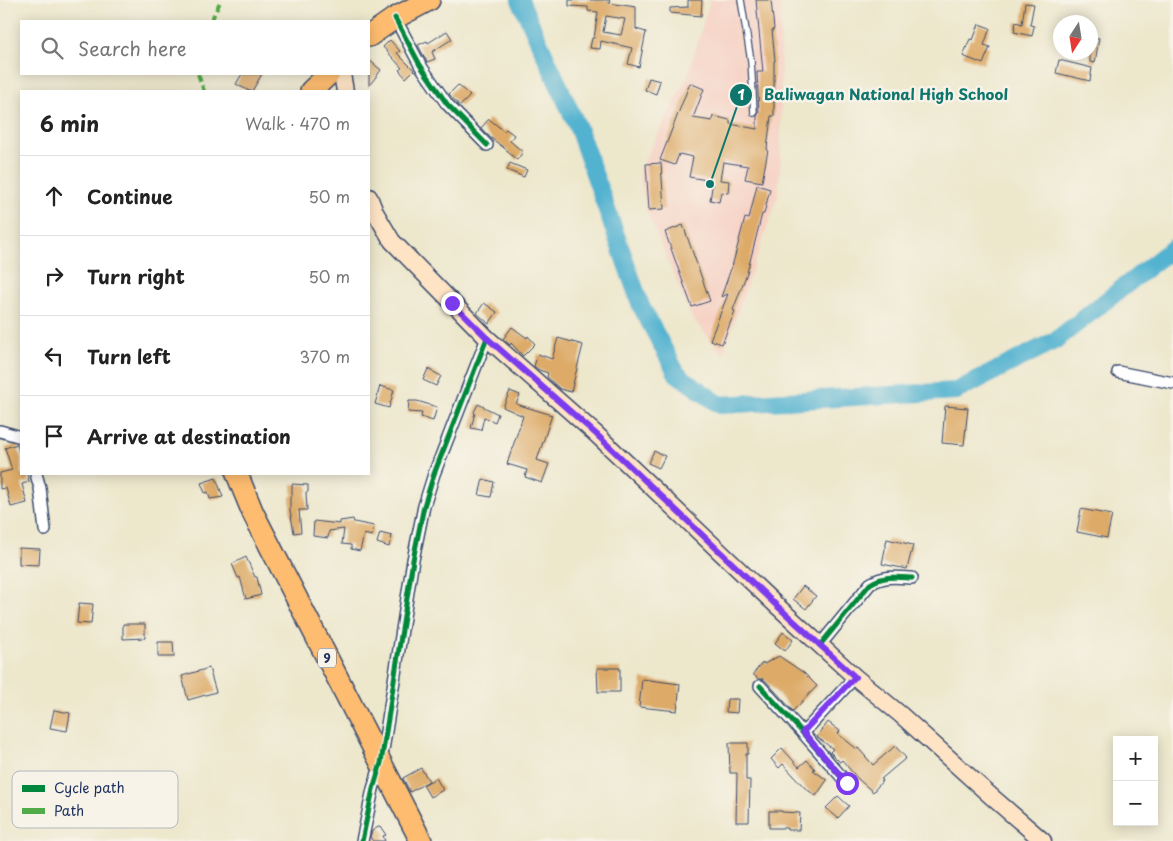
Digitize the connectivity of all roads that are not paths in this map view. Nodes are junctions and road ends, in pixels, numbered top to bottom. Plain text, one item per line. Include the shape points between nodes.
1 (741, 0) edge
2 (424, 3) edge
3 (395, 18) junction
4 (370, 35) edge
5 (328, 75) edge
6 (342, 75) edge
7 (312, 90) edge
8 (345, 90) edge
9 (754, 114) dead end
10 (487, 145) dead end
11 (370, 200) edge
12 (487, 338) junction
13 (1118, 372) dead end
14 (1173, 384) edge
15 (0, 431) edge
16 (20, 437) edge
17 (36, 475) edge
18 (237, 475) edge
19 (45, 530) dead end
20 (912, 578) dead end
21 (820, 645) junction
22 (855, 677) junction
23 (760, 686) dead end
24 (803, 732) junction
25 (381, 763) junction
26 (847, 783) dead end
27 (362, 841) edge
28 (421, 841) edge
29 (1043, 841) edge

1 - 9 lane via 751,61
2 - 3 highway
3 - 4 highway
3 - 10 street via 420,65 447,104
5 - 7 highway
6 - 8 main road
11 - 12 main road via 392,241
12 - 21 main road via 596,434
12 - 25 street via 424,506
13 - 14 street
15 - 16 street
17 - 19 street
18 - 25 highway, 9 via 253,513
20 - 21 street via 888,577 870,584
21 - 22 main road
22 - 24 street
22 - 29 main road
23 - 24 street
24 - 26 street
25 - 27 street
25 - 28 highway, 9

